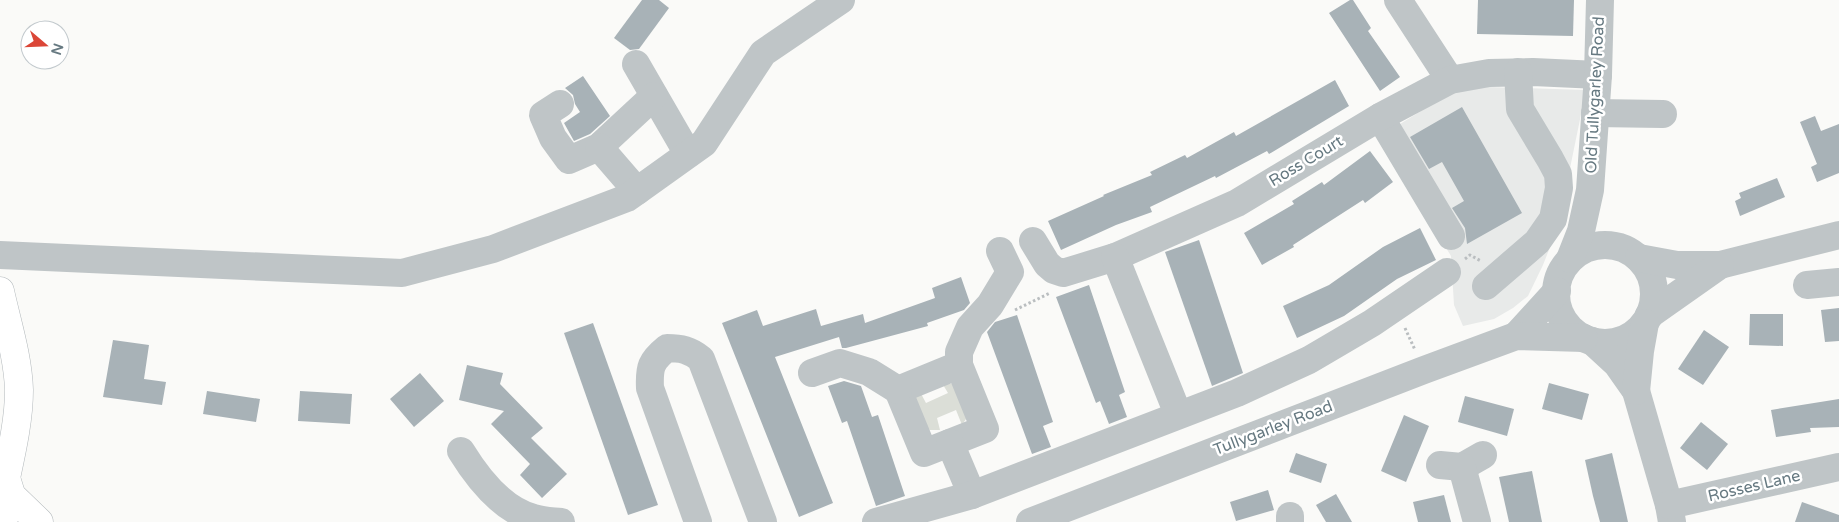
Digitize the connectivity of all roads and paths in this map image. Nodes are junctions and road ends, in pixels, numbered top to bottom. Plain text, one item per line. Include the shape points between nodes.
1 (841, 0) edge
2 (1398, 0) edge
3 (1600, 0) edge
4 (636, 64) dead end
5 (1518, 72) junction
6 (1598, 75) junction
7 (1450, 80) junction
8 (654, 96) junction
9 (560, 104) dead end
10 (1595, 113) junction
11 (1663, 114) dead end
12 (1380, 117) junction
13 (599, 147) junction
14 (688, 154) junction
15 (1590, 190) junction
16 (637, 191) junction
17 (1839, 235) edge
18 (1451, 236) dead end
19 (1033, 241) dead end
20 (1000, 251) dead end
21 (1631, 253) junction
22 (0, 255) edge
23 (1115, 257) junction
24 (1570, 259) junction
25 (1720, 265) junction
26 (1447, 272) dead end
27 (1064, 273) junction
28 (1839, 282) edge
29 (1807, 285) dead end
30 (1486, 286) dead end
31 (0, 291) edge
32 (1557, 291) junction
33 (1396, 307) junction
34 (979, 317) junction
35 (6, 318) junction
36 (1647, 319) junction
37 (1516, 336) junction
38 (1588, 339) junction
39 (959, 365) junction
40 (0, 366) edge
41 (1424, 370) junction
42 (812, 373) dead end
43 (898, 390) junction
44 (1636, 392) junction
45 (1178, 414) junction
46 (950, 443) junction
47 (461, 451) dead end
48 (1462, 462) dead end
49 (1839, 467) edge
50 (6, 481) edge
51 (972, 495) junction
52 (1671, 514) edge
53 (0, 522) edge
54 (39, 522) edge
55 (561, 522) edge
56 (698, 522) edge
57 (763, 522) edge
58 (876, 522) edge
59 (1030, 522) edge
60 (1477, 522) edge

1 - 14 street via 763,53 704,143
2 - 7 street
3 - 6 street, Old Tullygarley Road
4 - 8 street
5 - 6 street, Ross Court
5 - 7 street, Ross Court
5 - 30 street via 1520,108 1558,174 1559,188 1553,219 1536,242
6 - 10 street, Old Tullygarley Road
7 - 12 street, Ross Court
8 - 13 street
8 - 14 street
9 - 13 street via 543,115 552,138 569,160
10 - 11 street
10 - 15 street, Old Tullygarley Road
12 - 18 street
12 - 23 street, Ross Court via 1237,203
13 - 16 street
14 - 16 street
15 - 21 street, Old Tullygarley Road via 1603,220
15 - 24 street, Old Tullygarley Road
16 - 22 street via 627,198 493,249 402,273
17 - 25 street
19 - 27 street via 1048,264
20 - 34 street via 1010,272
21 - 24 street via 1609,245 1595,246
21 - 25 street via 1678,266
21 - 36 street via 1646,265 1652,278 1655,293
23 - 27 street, Ross Court
23 - 45 street
24 - 32 street via 1562,271
25 - 36 street
26 - 33 street
27 - 34 path via 1063,286 991,322
28 - 29 street
31 - 35 main road
32 - 37 street, Tullygarley Road
32 - 38 street via 1560,313 1578,335
33 - 41 path
33 - 45 street via 1309,360 1237,393
34 - 39 street via 970,327 959,352
35 - 40 main road
35 - 50 main road via 19,390
36 - 38 street via 1635,334 1621,341 1606,343
36 - 44 street
37 - 38 street, Tullygarley Road
37 - 41 street, Tullygarley Road
38 - 44 street via 1617,364
39 - 43 street
39 - 46 street via 985,429
41 - 59 street, Tullygarley Road
42 - 43 street via 840,363 869,372
43 - 46 street via 924,454
44 - 52 street
45 - 51 street
46 - 51 street
47 - 55 street via 484,485 516,511 533,518
48 - 60 street
49 - 52 street, Rosses Lane
50 - 53 main road via 8,511
50 - 54 main road
51 - 58 street
56 - 57 street via 650,388 651,365 667,348 680,348 701,359

